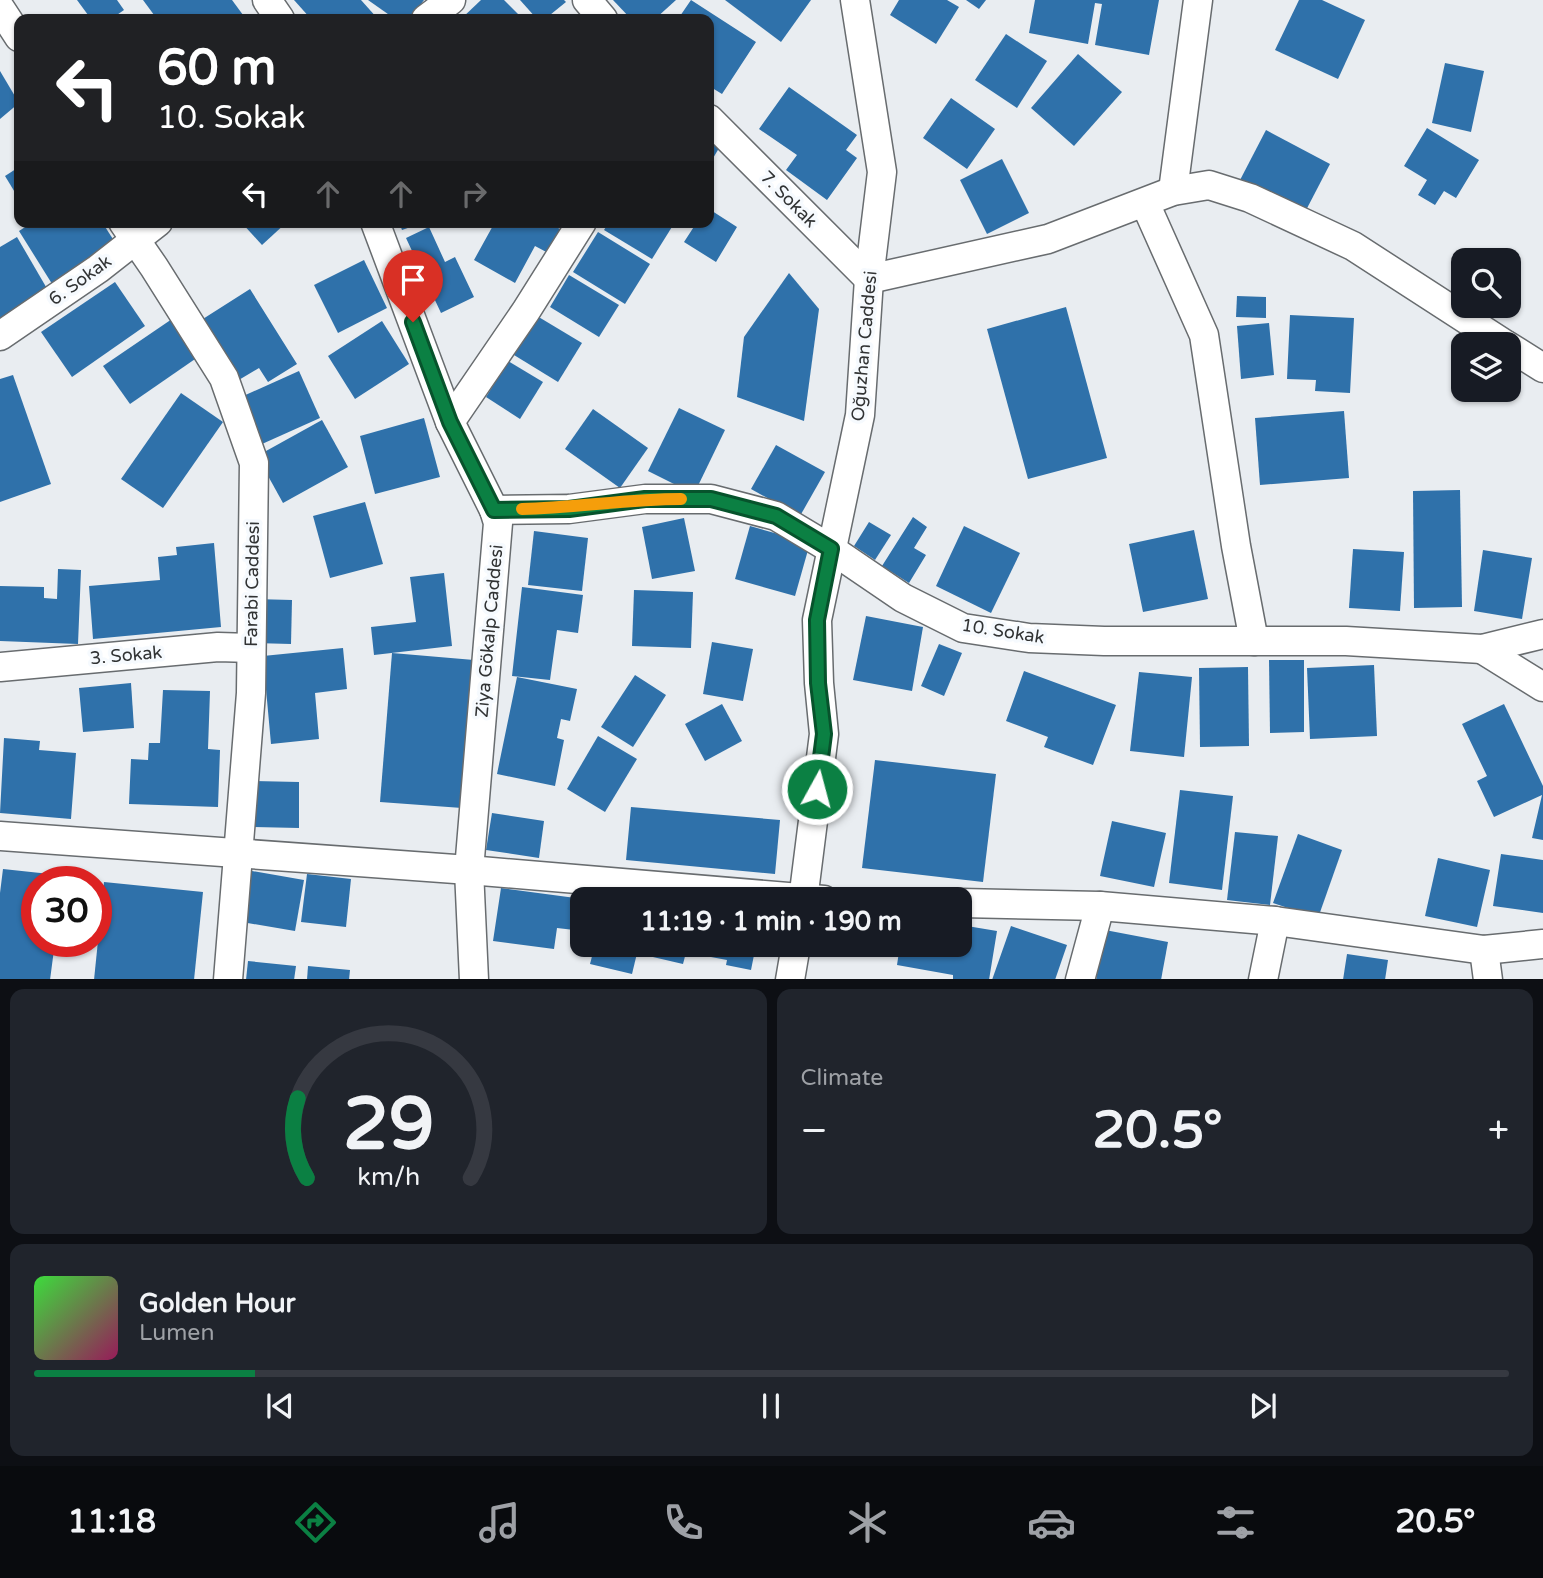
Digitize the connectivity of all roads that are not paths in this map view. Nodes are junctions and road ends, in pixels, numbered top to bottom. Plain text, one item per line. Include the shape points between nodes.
1 (451, 0) edge
2 (587, 0) edge
3 (855, 0) edge
4 (1198, 0) edge
5 (0, 8) edge
6 (433, 14) edge
7 (599, 14) edge
8 (14, 29) edge
9 (714, 124) edge
10 (1173, 191) junction
11 (1145, 204) junction
12 (377, 228) edge
13 (578, 228) edge
14 (129, 231) edge
15 (869, 279) junction
16 (1485, 332) edge
17 (0, 337) edge
18 (1521, 355) edge
19 (1543, 368) edge
20 (450, 422) junction
21 (494, 510) junction
22 (831, 549) junction
23 (1543, 634) edge
24 (1254, 641) junction
25 (251, 648) junction
26 (1482, 649) junction
27 (0, 667) edge
28 (1543, 687) edge
29 (0, 836) edge
30 (238, 852) junction
31 (469, 870) junction
32 (665, 887) edge
33 (805, 887) edge
34 (972, 903) edge
35 (1100, 906) junction
36 (1275, 921) junction
37 (1543, 944) edge
38 (1484, 950) junction
39 (794, 957) edge
40 (228, 979) edge
41 (474, 979) edge
42 (790, 979) edge
43 (1080, 979) edge
44 (1263, 979) edge
45 (1488, 979) edge

1 - 6 street
2 - 7 street
3 - 15 street, Oğuzhan Caddesi via 882,172
4 - 10 street
5 - 8 street
9 - 15 street, 7. Sokak
10 - 11 street
10 - 16 street via 1209,185 1250,198 1353,246
11 - 15 street via 1048,239
11 - 24 street via 1204,335
12 - 20 street, Ziya Gökalp Caddesi
13 - 20 street
14 - 17 street, 6. Sokak via 98,269
14 - 25 street, Farabi Caddesi via 224,378 254,463
15 - 22 street, Oğuzhan Caddesi via 860,415
18 - 19 street
20 - 21 street, Ziya Gökalp Caddesi
21 - 22 street, 10. Sokak via 711,499 776,516
21 - 31 street, Ziya Gökalp Caddesi via 498,523
22 - 24 street, 10. Sokak via 903,598 963,628 1028,638
22 - 33 street, Oğuzhan Caddesi via 817,620 824,734
23 - 26 street, 10. Sokak
24 - 26 street, 10. Sokak
25 - 27 street, 3. Sokak
25 - 30 street, Farabi Caddesi
26 - 28 street
29 - 30 street
30 - 31 street
30 - 40 street, Farabi Caddesi
31 - 32 street
31 - 41 street, Ziya Gökalp Caddesi
34 - 35 street
35 - 36 street
35 - 43 street
36 - 38 street
36 - 44 street
37 - 38 street
38 - 45 street
39 - 42 street

